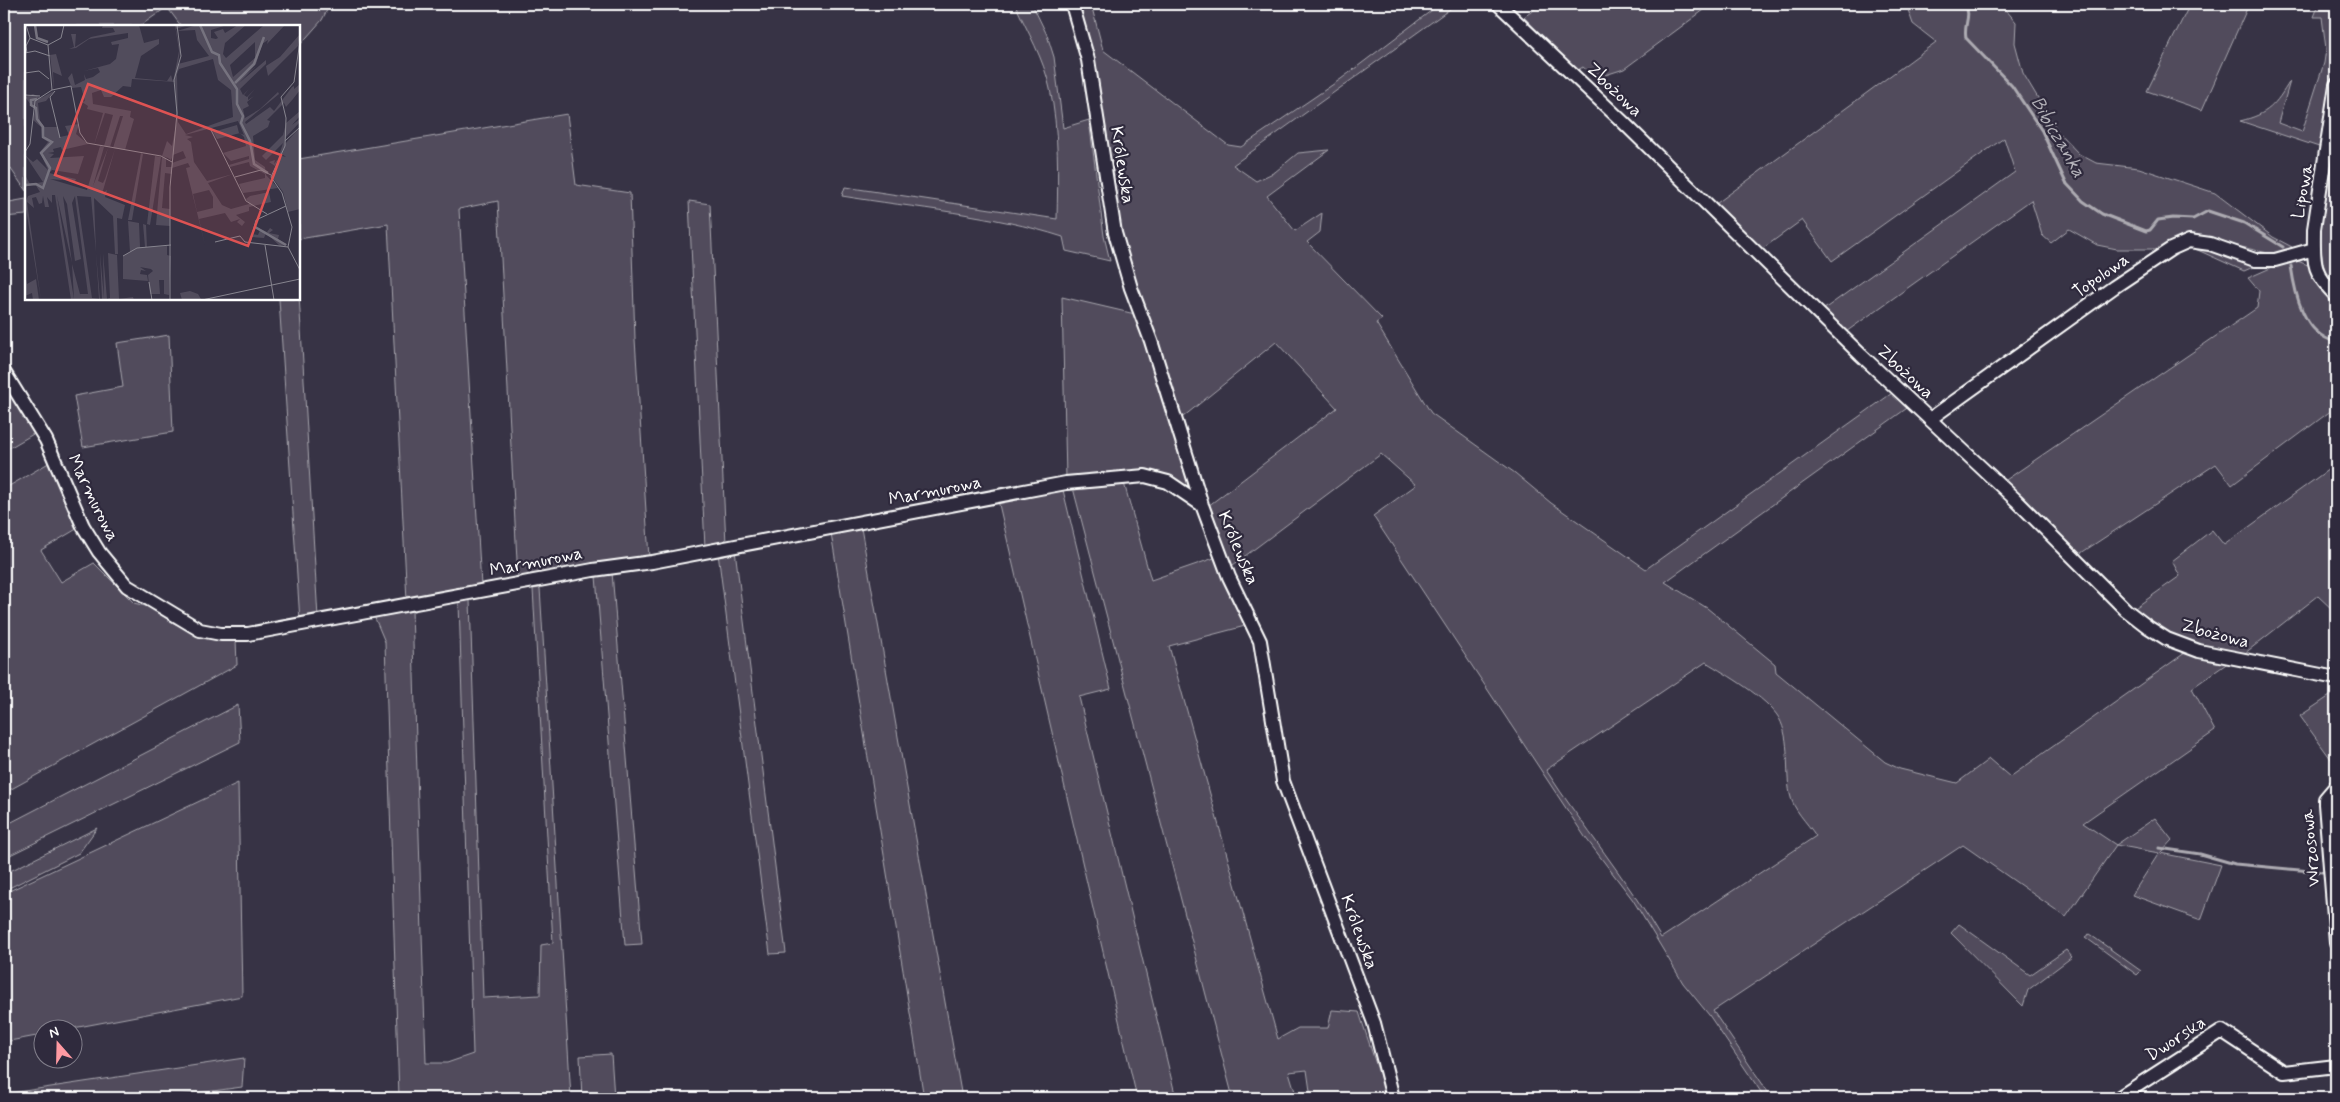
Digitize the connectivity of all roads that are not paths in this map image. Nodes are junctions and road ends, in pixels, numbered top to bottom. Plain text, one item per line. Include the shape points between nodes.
1 (1072, 4) edge
2 (1498, 4) edge
3 (2336, 85) edge
4 (2314, 249) junction
5 (2336, 296) edge
6 (4, 372) edge
7 (1930, 419) junction
8 (1202, 505) junction
9 (2336, 678) edge
10 (2336, 786) edge
11 (2336, 942) edge
12 (2336, 1066) edge
13 (1393, 1098) edge
14 (2118, 1098) edge

1 - 8 street, Królewska via 1088,60 1115,233
2 - 7 street, Zbożowa
3 - 4 street, Lipowa via 2314,229
4 - 5 street, Lipowa via 2319,278
4 - 7 street, Topolowa via 2275,260 2255,260 2210,244 2189,241 2171,249 2114,287
6 - 8 street, Marmurowa via 46,440 83,526 98,552 127,586 200,630 221,634 248,634 652,562 1066,483 1144,476 1168,482
7 - 9 street, Zbożowa via 2022,505 2126,610 2148,627 2167,639 2199,651
8 - 13 street, Królewska via 1229,577 1260,641 1283,781 1374,1024
10 - 11 street, Wrzosowa via 2325,799 2325,804
12 - 14 street, Dworska via 2284,1072 2222,1031

